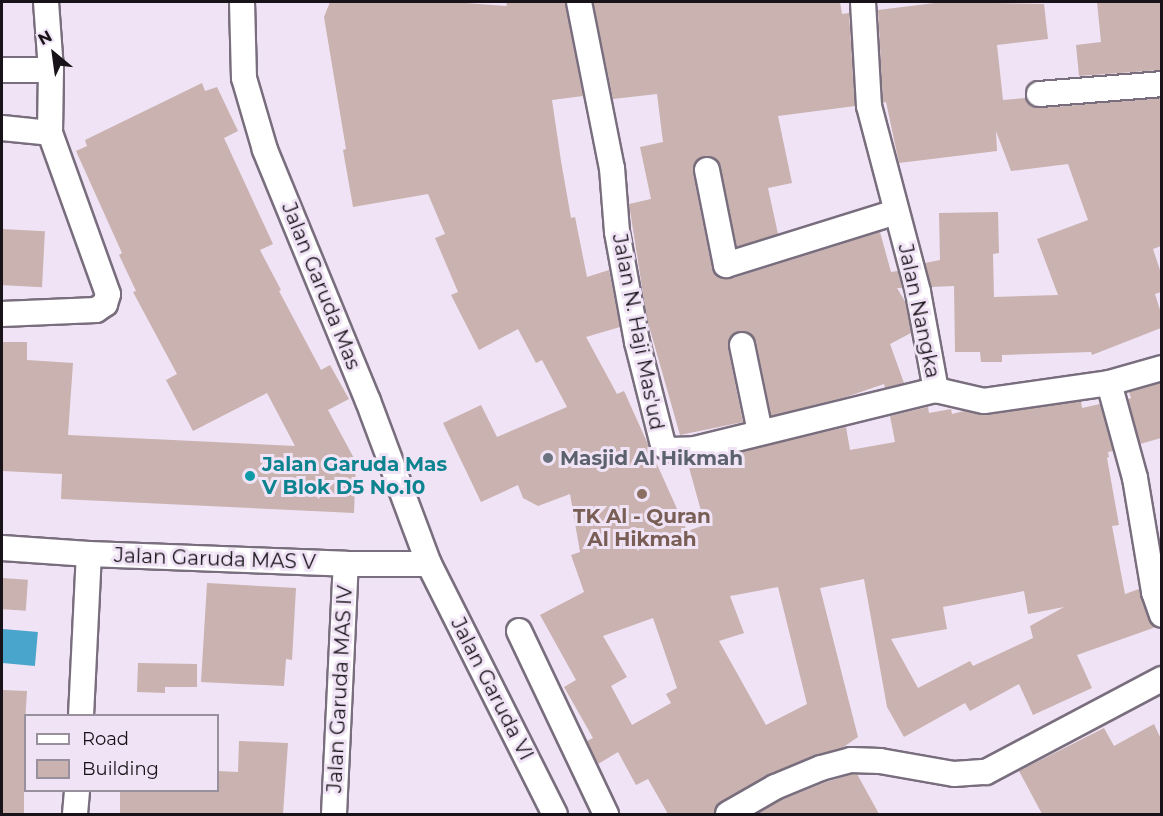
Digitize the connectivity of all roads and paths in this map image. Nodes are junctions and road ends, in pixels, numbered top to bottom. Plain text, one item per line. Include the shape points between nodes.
1 (46, 2) edge
2 (242, 2) edge
3 (579, 2) edge
4 (863, 2) edge
5 (2, 70) edge
6 (51, 70) junction
7 (1161, 84) edge
8 (1040, 94) dead end
9 (2, 128) edge
10 (50, 133) junction
11 (707, 171) dead end
12 (896, 212) junction
13 (2, 314) edge
14 (741, 345) dead end
15 (1161, 368) edge
16 (1109, 383) junction
17 (936, 390) junction
18 (760, 432) junction
19 (2, 548) edge
20 (90, 554) junction
21 (346, 564) junction
22 (429, 564) junction
23 (1161, 615) edge
24 (519, 631) dead end
25 (1161, 679) edge
26 (81, 714) edge
27 (76, 792) edge
28 (75, 814) edge
29 (334, 814) edge
30 (555, 814) edge
31 (606, 814) edge
32 (728, 814) edge

1 - 6 street
2 - 22 street, Jalan Garuda Mas via 244,78 254,117
3 - 18 street, Jalan N. Haji Mas'ud via 612,168 617,232 635,331 661,442 670,450 695,449
4 - 12 street, Jalan Nangka via 869,106
5 - 6 street
6 - 10 street
7 - 8 street
9 - 10 street
10 - 13 street via 108,294 107,301 96,310
11 - 12 street via 726,265
12 - 17 street, Jalan Nangka via 918,292
14 - 18 street
15 - 16 street, Jalan Nangka
16 - 17 street, Jalan Nangka via 984,401
16 - 23 street via 1135,478
17 - 18 street, Jalan N. Haji Mas'ud
19 - 20 street, Jalan Garuda MAS V
20 - 21 street, Jalan Garuda MAS V
20 - 26 street
21 - 22 street, Jalan Garuda MAS V
21 - 29 street, Jalan Garuda MAS IV
22 - 30 street, Jalan Garuda VI
24 - 31 street
25 - 32 street via 986,772 954,774 880,760 851,760 775,787
27 - 28 street

